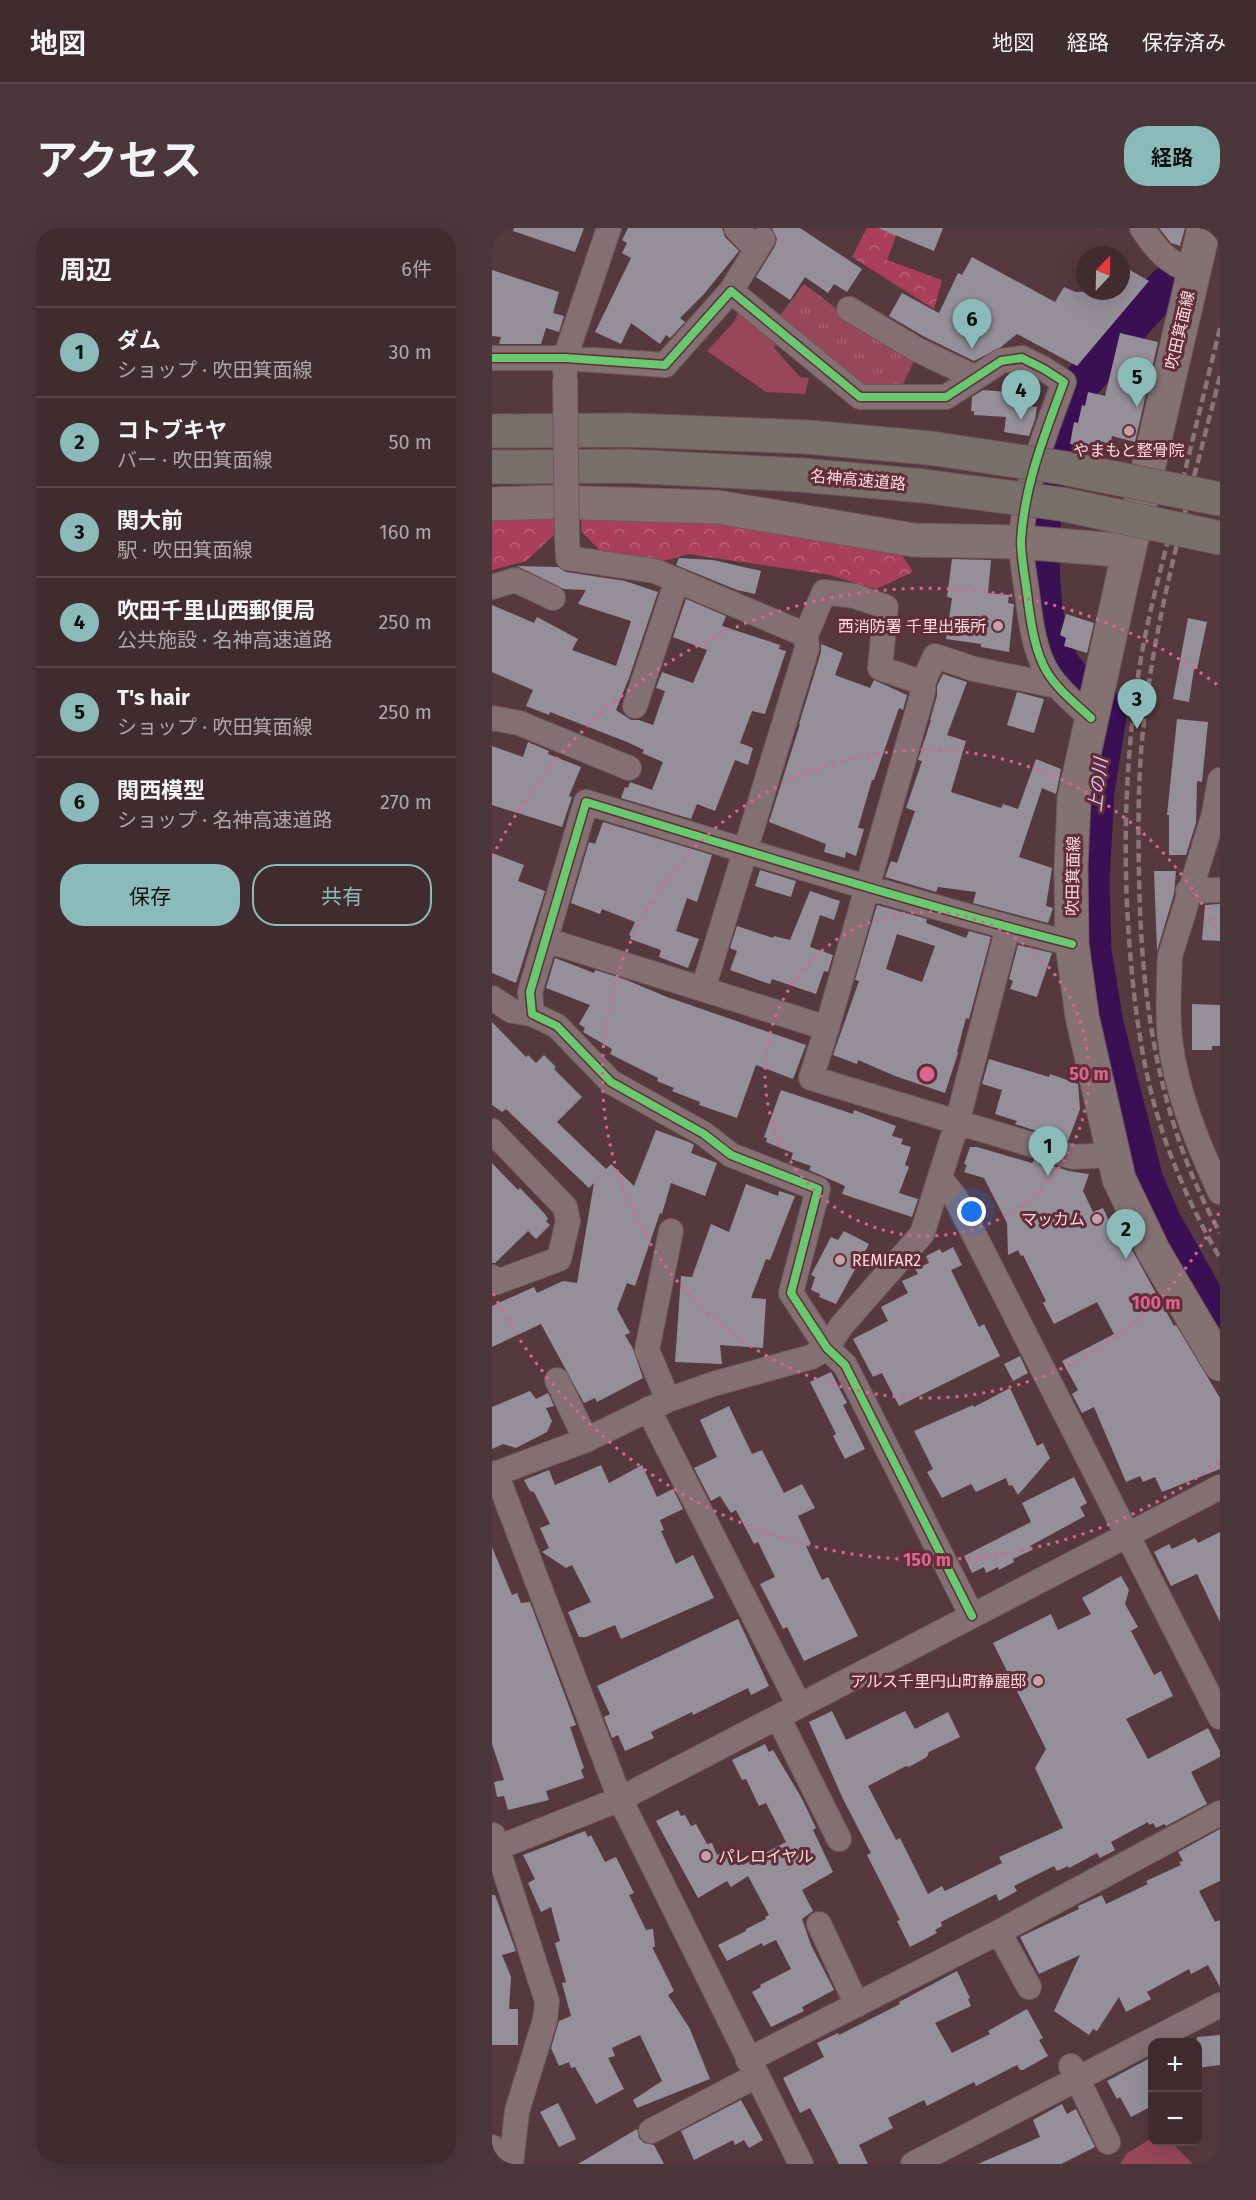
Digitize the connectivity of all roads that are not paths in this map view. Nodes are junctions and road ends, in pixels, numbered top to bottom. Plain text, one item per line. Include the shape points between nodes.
1 (609, 228) edge
2 (736, 228) edge
3 (1142, 228) edge
4 (1204, 228) edge
5 (1194, 273) junction
6 (731, 291) junction
7 (849, 309) dead end
8 (492, 358) edge
9 (565, 368) junction
10 (974, 377) junction
11 (492, 431) edge
12 (492, 467) edge
13 (1220, 499) edge
14 (492, 504) edge
15 (1220, 538) edge
16 (1034, 544) junction
17 (1129, 551) junction
18 (677, 580) junction
19 (492, 588) edge
20 (541, 599) dead end
21 (806, 634) junction
22 (923, 683) junction
23 (1057, 686) junction
24 (635, 706) dead end
25 (1094, 707) junction
26 (492, 718) edge
27 (629, 768) dead end
28 (1220, 780) edge
29 (1217, 814) edge
30 (745, 850) junction
31 (868, 886) junction
32 (1220, 890) edge
33 (1188, 891) junction
34 (1008, 927) junction
35 (546, 940) junction
36 (1072, 944) junction
37 (703, 989) junction
38 (492, 998) edge
39 (532, 1014) junction
40 (827, 1028) junction
41 (957, 1123) junction
42 (492, 1131) edge
43 (1112, 1155) junction
44 (940, 1178) junction
45 (1220, 1192) edge
46 (670, 1231) dead end
47 (492, 1277) edge
48 (827, 1348) junction
49 (1220, 1364) edge
50 (557, 1380) dead end
51 (658, 1405) junction
52 (586, 1440) junction
53 (494, 1474) edge
54 (1220, 1487) edge
55 (1127, 1534) junction
56 (972, 1616) junction
57 (799, 1705) junction
58 (778, 1717) junction
59 (1220, 1717) edge
60 (620, 1799) junction
61 (1220, 1814) edge
62 (839, 1839) dead end
63 (494, 1844) edge
64 (819, 1924) dead end
65 (999, 1932) junction
66 (1029, 1987) dead end
67 (857, 2005) junction
68 (1220, 2005) edge
69 (752, 2068) junction
70 (1074, 2072) junction
71 (651, 2131) dead end
72 (1108, 2142) dead end
73 (492, 2147) edge
74 (502, 2164) edge
75 (511, 2164) edge
76 (801, 2164) edge
77 (913, 2164) edge

1 - 9 street
2 - 6 street via 760,244
3 - 5 street via 1173,265
4 - 5 main road, 吹田箕面線
5 - 17 main road, 吹田箕面線
6 - 9 street via 664,365 607,362
6 - 10 street via 860,397 946,397
7 - 10 street via 916,350
8 - 9 street
9 - 18 street, bridge via 568,558 655,572
10 - 16 street via 1001,361 1022,358 1064,382 1030,484
11 - 13 highway, bridge via 628,430 807,437 930,448 1065,468
12 - 15 highway, 名神高速道路, bridge via 627,466 923,486 1060,504
14 - 16 main road via 717,507 913,540
16 - 17 main road
16 - 23 street via 1032,626 1041,660
17 - 25 main road, 吹田箕面線
18 - 21 street
18 - 24 street
19 - 20 street via 515,580
21 - 22 street via 824,592 855,596 886,607 880,668
21 - 30 street via 807,648
22 - 23 street via 935,656 974,669
22 - 31 street
23 - 25 street
25 - 36 main road, 吹田箕面線 via 1074,799
26 - 27 street via 519,723 604,766
28 - 29 street
29 - 33 street
30 - 31 street
30 - 35 street via 586,802
30 - 37 street
31 - 34 street
31 - 40 street
32 - 33 street
33 - 45 street via 1170,956 1170,1038 1187,1110
34 - 36 street
34 - 41 street
35 - 37 street
35 - 39 street via 530,992
36 - 43 main road, 吹田箕面線 via 1082,1016
37 - 40 street
38 - 39 street via 512,1011
39 - 48 street via 557,1026 611,1082 704,1134 731,1155 818,1189 791,1293
40 - 41 street via 812,1078
41 - 43 street via 1073,1157
41 - 44 street
42 - 47 street via 565,1207 568,1221 559,1258 497,1282
43 - 49 main road, 吹田箕面線 via 1119,1179 1154,1252
44 - 48 street via 922,1234 842,1325
44 - 55 street via 955,1197
46 - 51 street via 647,1350
48 - 51 street via 811,1357 713,1384
48 - 56 street via 845,1365
50 - 52 street
51 - 52 street
51 - 57 street
52 - 53 street
53 - 60 street
54 - 55 street
55 - 56 street
55 - 59 street
56 - 57 street
57 - 58 street
58 - 60 street
58 - 62 street
60 - 63 street
60 - 69 street
61 - 65 street
63 - 75 street via 547,2001 545,2020 516,2111
64 - 67 street
65 - 66 street
65 - 67 street
67 - 69 street
68 - 70 street
69 - 71 street
69 - 76 street
70 - 72 street
70 - 77 street
73 - 74 street

